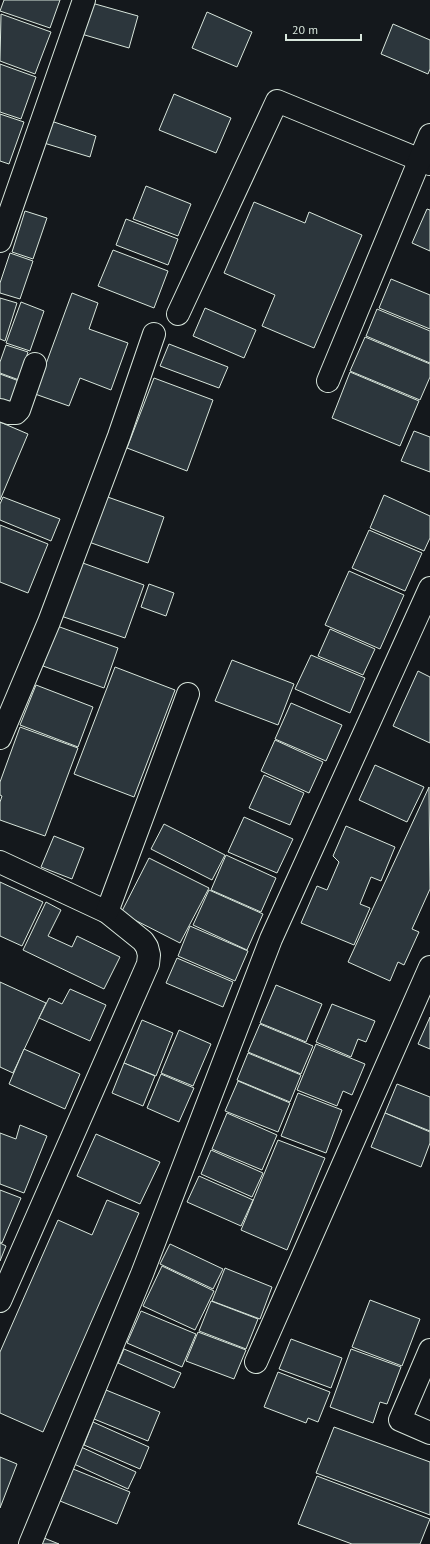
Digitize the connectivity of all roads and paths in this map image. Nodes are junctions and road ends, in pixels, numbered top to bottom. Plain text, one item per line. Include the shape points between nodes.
1 (84, 0) edge
2 (430, 135) edge
3 (425, 162) edge
4 (0, 242) edge
5 (178, 314) dead end
6 (154, 334) dead end
7 (35, 364) dead end
8 (328, 381) dead end
9 (0, 410) edge
10 (430, 588) edge
11 (423, 621) edge
12 (188, 694) dead end
13 (0, 738) edge
14 (0, 862) edge
15 (107, 912) junction
16 (430, 967) edge
17 (0, 1301) edge
18 (430, 1350) edge
19 (256, 1362) dead end
20 (430, 1433) edge
21 (30, 1544) edge

1 - 4 street
2 - 3 street
3 - 5 street via 277,101
3 - 8 street
6 - 13 street via 49,622
7 - 9 street via 19,410 9,414
10 - 11 street
11 - 21 street via 271,939 142,1274
12 - 15 street
14 - 15 street
15 - 17 street via 143,941 150,955 148,964
16 - 19 street
18 - 20 street via 400,1420

